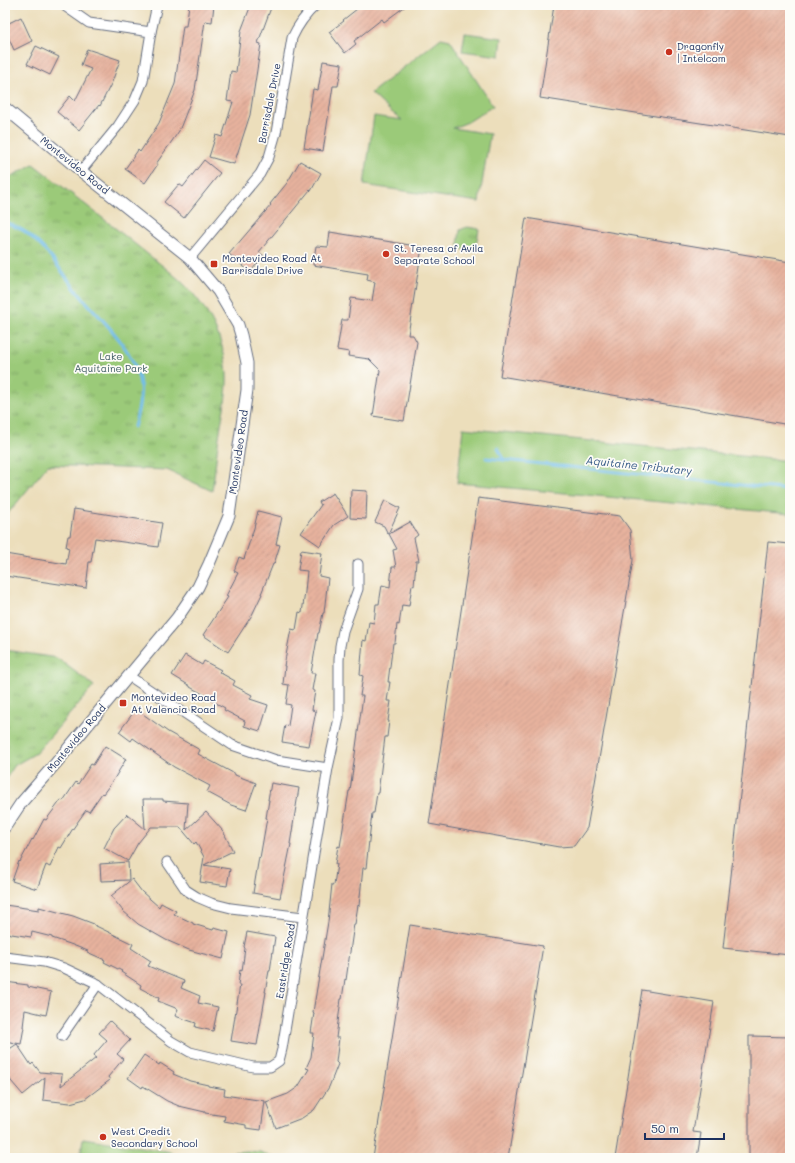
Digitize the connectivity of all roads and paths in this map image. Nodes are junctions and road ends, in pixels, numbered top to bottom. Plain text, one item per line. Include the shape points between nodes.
1 (157, 5) edge
2 (316, 5) edge
3 (66, 7) dead end
4 (151, 32) junction
5 (5, 108) edge
6 (81, 171) junction
7 (190, 258) junction
8 (358, 564) dead end
9 (129, 676) junction
10 (328, 768) junction
11 (5, 827) edge
12 (167, 862) dead end
13 (303, 917) junction
14 (5, 957) edge
15 (98, 984) junction
16 (62, 1036) dead end

1 - 4 street
2 - 7 street, Barrisdale Drive via 297,27 292,38 276,133 269,156 260,174
3 - 4 street via 89,23
4 - 6 street via 143,81 135,100 118,126
5 - 6 street, Montevideo Road
6 - 7 street, Montevideo Road
7 - 9 street, Montevideo Road via 218,292 238,325 247,363 247,390 229,516 198,587 177,618
8 - 10 street, Eastridge Road via 358,589 340,646 339,718
9 - 10 street via 232,745 276,760
9 - 11 street, Montevideo Road via 21,803
10 - 13 street, Eastridge Road
12 - 13 street via 186,890 211,903
13 - 15 street, Eastridge Road via 282,1049 279,1061 270,1067 253,1067 190,1052 171,1041
14 - 15 street, Eastridge Road via 44,962
15 - 16 street

